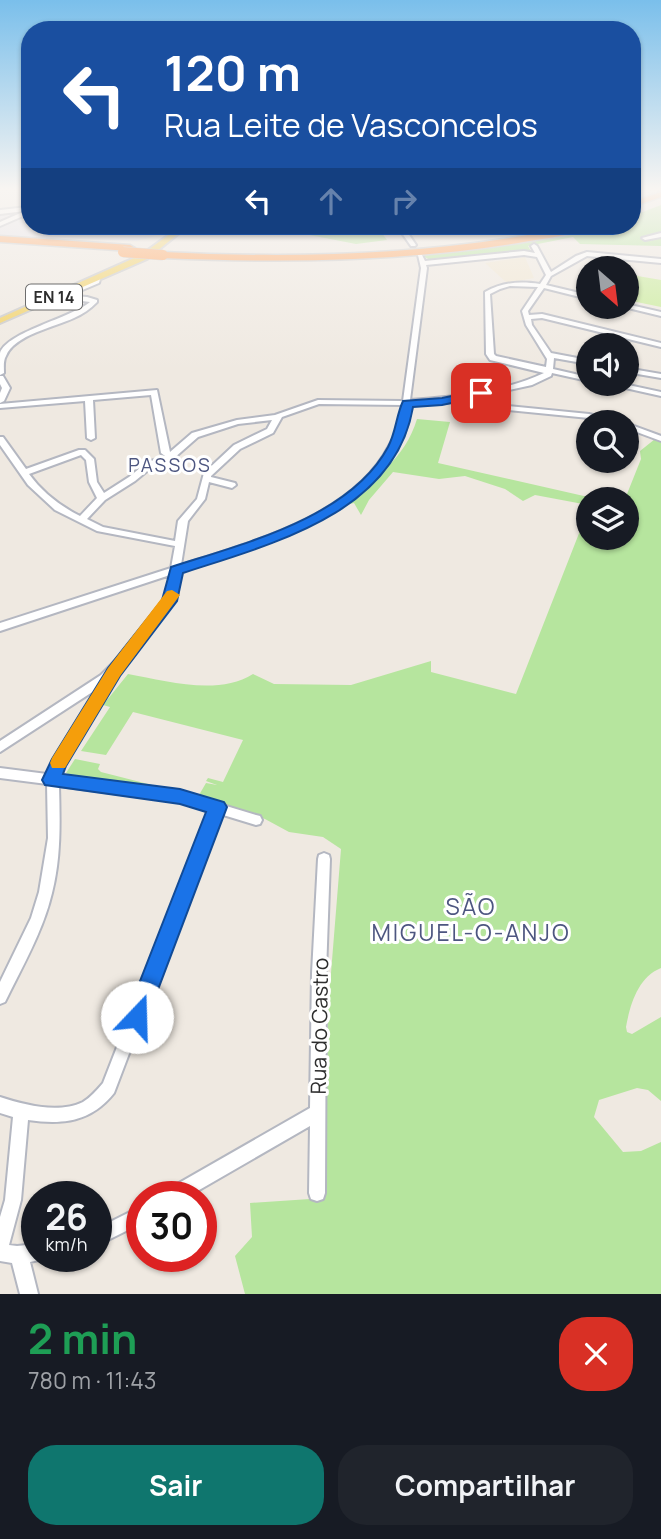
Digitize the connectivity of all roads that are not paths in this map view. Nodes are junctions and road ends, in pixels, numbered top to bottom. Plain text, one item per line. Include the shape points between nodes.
1 (116, 249) edge
2 (147, 249) edge
3 (154, 249) edge
4 (393, 249) edge
5 (447, 249) edge
6 (536, 249) edge
7 (166, 253) junction
8 (539, 256) junction
9 (661, 261) edge
10 (549, 275) junction
11 (97, 279) junction
12 (544, 286) junction
13 (576, 294) edge
14 (71, 299) junction
15 (35, 306) junction
16 (639, 309) edge
17 (661, 314) edge
18 (526, 317) junction
19 (0, 318) edge
20 (661, 345) edge
21 (550, 355) junction
22 (576, 360) edge
23 (550, 372) junction
24 (639, 372) edge
25 (0, 375) edge
26 (661, 376) edge
27 (576, 377) edge
28 (639, 390) edge
29 (661, 394) edge
30 (89, 398) junction
31 (442, 401) junction
32 (0, 403) edge
33 (407, 403) junction
34 (576, 415) edge
35 (277, 417) junction
36 (639, 430) edge
37 (91, 438) dead end
38 (0, 439) edge
39 (661, 439) edge
40 (171, 456) junction
41 (24, 473) junction
42 (205, 479) junction
43 (232, 485) dead end
44 (102, 498) junction
45 (81, 520) junction
46 (178, 544) junction
47 (176, 570) junction
48 (0, 627) edge
49 (114, 672) junction
50 (77, 696) junction
51 (98, 701) junction
52 (0, 747) edge
53 (0, 772) edge
54 (51, 780) junction
55 (217, 807) junction
56 (256, 820) dead end
57 (324, 859) dead end
58 (0, 997) edge
59 (0, 1105) edge
60 (22, 1112) junction
61 (318, 1112) junction
62 (199, 1181) edge
63 (317, 1193) dead end
64 (6, 1251) edge
65 (29, 1294) edge

1 - 7 highway, bridge
2 - 19 main road, EN 14
3 - 11 main road, EN 14
4 - 7 highway
5 - 7 highway via 278,259
6 - 8 street
8 - 10 street
8 - 33 street via 422,259
9 - 10 street via 583,255
10 - 12 street
11 - 14 street via 70,293
11 - 15 main road, EN 14
12 - 13 street
12 - 18 street via 526,306
12 - 23 street via 515,285 488,291 490,354 501,362
14 - 15 street
14 - 25 street via 91,298 94,302 10,346 2,356
15 - 19 main road, EN 14
16 - 17 street
18 - 20 street via 542,316
18 - 21 street
21 - 22 street
21 - 23 street
23 - 27 street
23 - 31 street via 529,383
24 - 26 street
25 - 32 street via 6,388
28 - 29 street
30 - 32 street
30 - 37 street
30 - 40 street via 154,392 164,453
31 - 33 street
31 - 34 street
33 - 35 street via 318,402
33 - 47 street via 393,449 375,474 349,497 273,538
35 - 40 street via 247,419 204,431
35 - 42 street via 270,431 237,447
36 - 39 street
38 - 41 street
40 - 44 street via 149,465
41 - 44 street via 85,453
41 - 45 street via 58,508
42 - 43 street
42 - 46 street via 201,499 185,516
44 - 45 street
45 - 46 street via 110,532
46 - 47 street
47 - 48 street
47 - 49 street via 169,601
49 - 50 street
49 - 51 street
50 - 51 street
50 - 52 street
51 - 54 street
53 - 54 street
54 - 55 street via 180,797
54 - 58 street via 54,838 46,892
55 - 56 street
55 - 60 street via 109,1088 95,1106 84,1111
57 - 61 street, Rua do Castro
59 - 60 street
60 - 64 street
61 - 62 street
61 - 63 street, Rua do Castro
64 - 65 street

